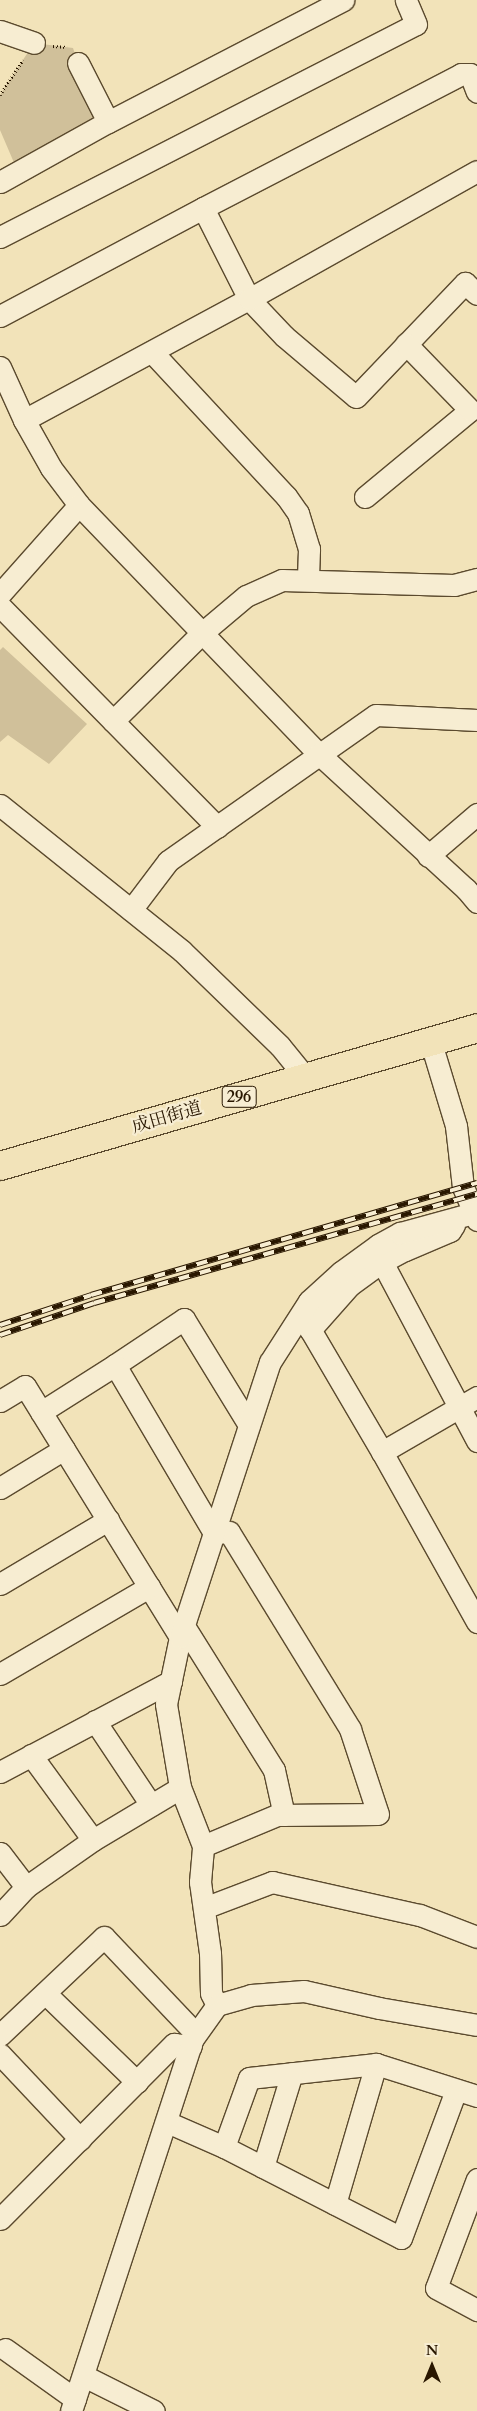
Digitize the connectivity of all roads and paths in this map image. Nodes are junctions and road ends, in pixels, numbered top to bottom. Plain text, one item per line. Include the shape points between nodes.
1 (344, 0) edge
2 (406, 0) edge
3 (0, 31) edge
4 (34, 44) junction
5 (78, 63) joint
6 (477, 92) edge
7 (0, 95) edge
8 (108, 122) junction
9 (477, 171) edge
10 (0, 182) edge
11 (203, 208) junction
12 (0, 237) edge
13 (477, 294) edge
14 (250, 300) junction
15 (0, 316) edge
16 (406, 344) junction
17 (152, 352) junction
18 (0, 367) edge
19 (24, 420) junction
20 (365, 497) dead end
21 (79, 505) junction
22 (477, 579) edge
23 (308, 580) junction
24 (0, 594) edge
25 (0, 606) edge
26 (202, 632) junction
27 (477, 720) edge
28 (113, 721) junction
29 (319, 754) junction
30 (0, 805) edge
31 (477, 814) edge
32 (217, 826) junction
33 (428, 856) junction
34 (477, 902) edge
35 (131, 910) junction
36 (477, 1028) edge
37 (431, 1043) junction
38 (306, 1078) junction
39 (0, 1166) edge
40 (472, 1215) edge
41 (382, 1262) junction
42 (306, 1322) junction
43 (115, 1365) junction
44 (477, 1397) edge
45 (0, 1401) edge
46 (458, 1408) junction
47 (41, 1412) junction
48 (250, 1425) junction
49 (477, 1441) edge
50 (64, 1449) junction
51 (382, 1452) junction
52 (0, 1488) edge
53 (108, 1520) junction
54 (214, 1533) junction
55 (0, 1584) edge
56 (149, 1587) junction
57 (477, 1622) edge
58 (182, 1631) junction
59 (0, 1674) edge
60 (171, 1681) junction
61 (95, 1721) junction
62 (31, 1755) junction
63 (0, 1772) edge
64 (180, 1788) junction
65 (151, 1806) junction
66 (284, 1815) junction
67 (92, 1840) junction
68 (203, 1846) junction
69 (0, 1853) edge
70 (26, 1887) junction
71 (204, 1908) junction
72 (0, 1915) edge
73 (477, 1937) edge
74 (45, 1993) junction
75 (217, 2005) junction
76 (477, 2025) edge
77 (0, 2034) edge
78 (193, 2040) junction
79 (0, 2054) edge
80 (376, 2064) junction
81 (292, 2073) junction
82 (137, 2082) junction
83 (456, 2090) junction
84 (477, 2096) edge
85 (167, 2122) junction
86 (80, 2138) junction
87 (224, 2147) junction
88 (263, 2167) junction
89 (477, 2179) edge
90 (335, 2204) junction
91 (1, 2214) edge
92 (477, 2310) edge
93 (5, 2349) dead end
94 (84, 2376) junction
95 (73, 2405) edge
96 (154, 2411) edge

1 - 8 street
2 - 12 street via 416,24
3 - 4 street
4 - 5 path via 73,48
4 - 7 path
5 - 8 street
6 - 11 street via 470,74 461,74
8 - 10 street
9 - 14 street
11 - 14 street
11 - 15 street
13 - 16 street via 465,283
14 - 16 street via 284,336 356,397
14 - 17 street
16 - 20 street via 470,410
17 - 19 street
17 - 23 street via 286,496 298,513 309,549
18 - 19 street
19 - 21 street via 51,468
21 - 24 street
21 - 26 street
22 - 23 street via 454,585
23 - 26 street via 282,580 246,596
25 - 28 street
26 - 28 street
26 - 29 street
27 - 29 street via 376,715
28 - 32 street
29 - 32 street
29 - 33 street
30 - 35 street
31 - 33 street
32 - 35 street via 168,861
33 - 34 street
35 - 38 street via 182,951 280,1046
36 - 37 highway, 成田街道 / 296
37 - 38 highway, 成田街道 / 296
37 - 40 street via 456,1126 463,1187
38 - 39 highway, 成田街道 / 296
40 - 41 street via 450,1231
40 - 42 street via 400,1233 378,1245 341,1272 310,1302
41 - 42 street
41 - 46 street
42 - 48 street via 270,1362
42 - 51 street
43 - 47 street
43 - 48 street via 184,1319
43 - 54 street
44 - 46 street
45 - 47 street via 25,1386
46 - 49 street
46 - 51 street
47 - 50 street
48 - 54 street
50 - 52 street
50 - 53 street
51 - 57 street
53 - 55 street
53 - 56 street
54 - 58 street
54 - 66 street via 229,1532 350,1729 378,1814
56 - 58 street
56 - 59 street
58 - 60 street
58 - 66 street via 274,1770
60 - 61 street
60 - 64 street via 166,1704
61 - 62 street
61 - 65 street
62 - 63 street
62 - 67 street
64 - 65 street
64 - 68 street
65 - 67 street
66 - 68 street via 277,1815
67 - 70 street
68 - 71 street via 200,1882
69 - 70 street
70 - 72 street
71 - 73 street via 272,1882 420,1914
71 - 75 street via 210,1953 210,1993
74 - 77 street
74 - 78 street via 104,1937
74 - 82 street
75 - 76 street via 251,1995 304,1991
75 - 78 street
78 - 82 street via 174,2044
78 - 85 street
79 - 86 street
80 - 81 street
80 - 83 street
80 - 90 street
81 - 87 street via 249,2078
81 - 88 street
82 - 86 street
83 - 84 street
83 - 90 street via 401,2238
85 - 87 street
85 - 94 street
86 - 91 street
87 - 88 street
88 - 90 street
89 - 92 street via 436,2288
93 - 95 street
94 - 95 street
94 - 96 street

